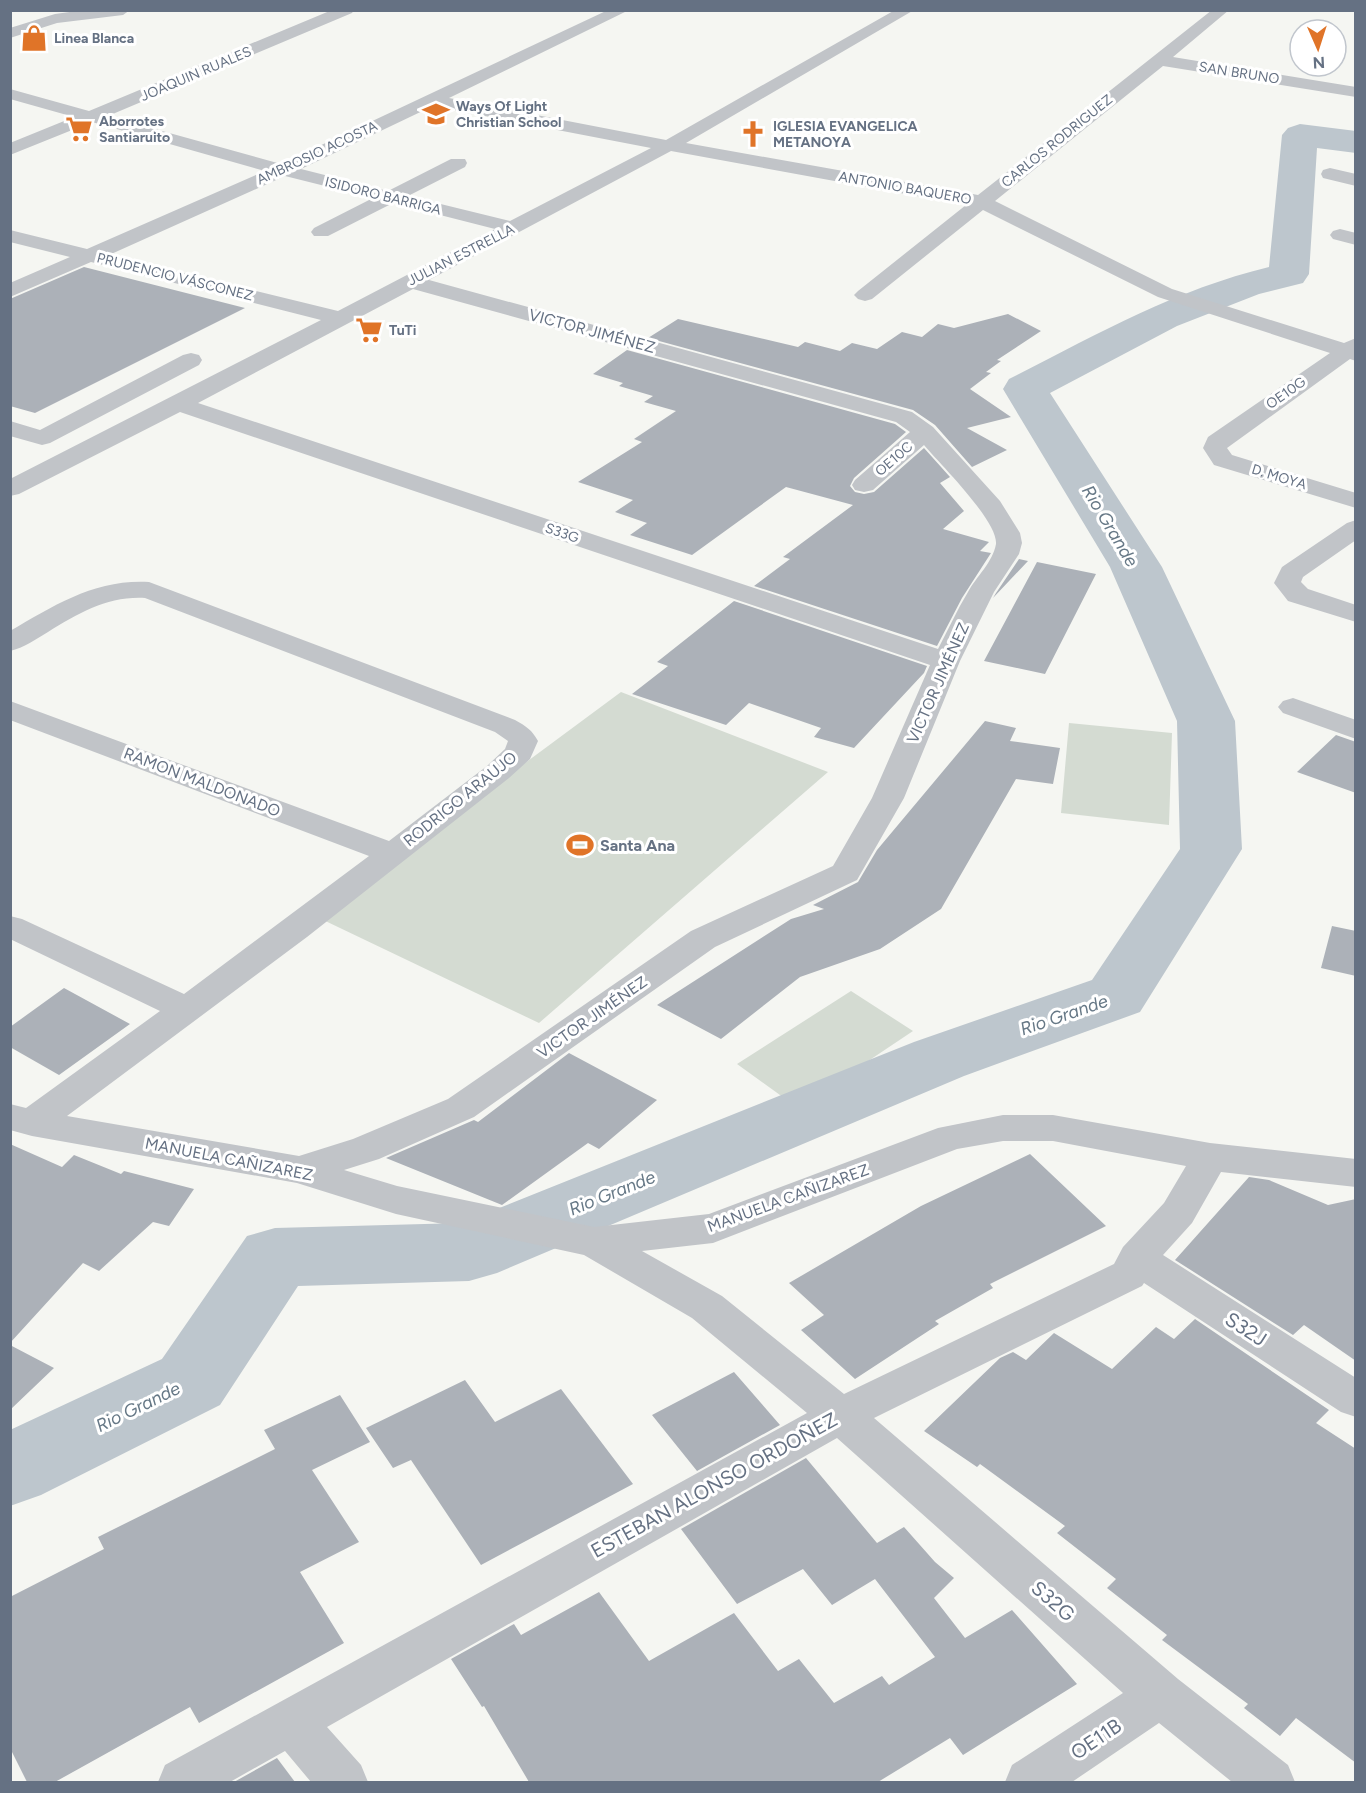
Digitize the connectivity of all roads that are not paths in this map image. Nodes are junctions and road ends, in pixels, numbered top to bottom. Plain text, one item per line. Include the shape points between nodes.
1 (123, 10) edge
2 (347, 10) edge
3 (622, 10) edge
4 (907, 10) edge
5 (1222, 10) edge
6 (10, 15) edge
7 (48, 17) edge
8 (10, 33) edge
9 (1158, 60) junction
10 (1356, 92) edge
11 (10, 94) edge
12 (430, 99) junction
13 (92, 117) junction
14 (668, 146) junction
15 (10, 150) edge
16 (458, 163) dead end
17 (283, 170) junction
18 (1330, 174) dead end
19 (1356, 180) edge
20 (391, 198) junction
21 (982, 202) junction
22 (513, 228) junction
23 (321, 232) dead end
24 (10, 236) edge
25 (90, 256) junction
26 (409, 281) junction
27 (10, 291) edge
28 (865, 295) dead end
29 (339, 318) junction
30 (1352, 350) edge
31 (190, 360) dead end
32 (178, 404) junction
33 (10, 428) edge
34 (925, 432) junction
35 (42, 438) junction
36 (1217, 442) joint
37 (82, 453) junction
38 (864, 485) dead end
39 (10, 489) edge
40 (1356, 501) edge
41 (1356, 528) edge
42 (1356, 614) edge
43 (10, 642) edge
44 (946, 661) junction
45 (1293, 707) dead end
46 (10, 710) edge
47 (1356, 730) edge
48 (393, 854) junction
49 (10, 926) edge
50 (186, 1010) junction
51 (21, 1120) edge
52 (1210, 1157) junction
53 (299, 1170) junction
54 (1356, 1173) edge
55 (594, 1242) junction
56 (1137, 1258) junction
57 (1356, 1400) edge
58 (840, 1415) junction
59 (1161, 1695) junction
60 (292, 1723) junction
61 (183, 1782) edge
62 (343, 1782) edge
63 (1030, 1782) edge
64 (1270, 1782) edge

1 - 7 street
2 - 13 street, JOAQUIN RUALES
3 - 12 street, AMBROSIO ACOSTA
4 - 14 street, JULIAN ESTRELLA
5 - 9 street, CARLOS RODRIGUEZ
6 - 7 street
7 - 8 street
9 - 10 street, SAN BRUNO
9 - 21 street, CARLOS RODRIGUEZ
11 - 13 street, ISIDORO BARRIGA
12 - 14 street, ANTONIO BAQUERO
12 - 17 street, AMBROSIO ACOSTA
13 - 15 street, JOAQUIN RUALES
13 - 17 street, ISIDORO BARRIGA
14 - 21 street, ANTONIO BAQUERO
14 - 22 street, JULIAN ESTRELLA
16 - 20 street
17 - 20 street, ISIDORO BARRIGA
17 - 25 street, AMBROSIO ACOSTA
18 - 19 street
20 - 22 street, ISIDORO BARRIGA
20 - 23 street
21 - 28 street, CARLOS RODRIGUEZ
21 - 30 street, ANTONIO BAQUERO via 1165,293
22 - 26 street, JULIAN ESTRELLA
24 - 25 street, PRUDENCIO VÁSCONEZ
25 - 27 street, AMBROSIO ACOSTA
25 - 29 street, PRUDENCIO VÁSCONEZ
26 - 29 street, JULIAN ESTRELLA
26 - 34 street, VICTOR JIMÉNEZ via 883,410 904,417
29 - 32 street, JULIAN ESTRELLA
30 - 36 street, OE10G
31 - 35 street
32 - 37 street, JULIAN ESTRELLA
32 - 44 street, S33G
33 - 35 street
34 - 38 street, OE10C
34 - 44 street, VICTOR JIMÉNEZ via 991,506 1010,543
35 - 37 street
36 - 40 street, D. MOYA via 1215,448 1223,460
37 - 39 street, JULIAN ESTRELLA
41 - 42 street via 1291,573 1287,583 1298,595
43 - 48 street, RODRIGO ARAUJO via 98,594 124,588 149,590 520,735 523,741 519,753
44 - 53 street, VICTOR JIMÉNEZ via 888,798 844,873 703,939 461,1108 366,1149
45 - 47 street
46 - 48 street, RAMON MALDONADO
48 - 50 street, RODRIGO ARAUJO
49 - 50 street
50 - 51 street, RODRIGO ARAUJO
51 - 53 street, MANUELA CAÑIZAREZ
52 - 54 street, MANUELA CAÑIZAREZ
52 - 55 street, MANUELA CAÑIZAREZ via 1053,1128 1003,1128 951,1137 713,1228
52 - 56 street, ESTEBAN ALONSO ORDOÑEZ via 1178,1213
53 - 55 street, MANUELA CAÑIZAREZ via 396,1200
55 - 58 street, S32G via 707,1307
56 - 57 street, S32J
56 - 58 street, ESTEBAN ALONSO ORDOÑEZ via 1128,1275
58 - 59 street, S32G
58 - 60 street, ESTEBAN ALONSO ORDOÑEZ
59 - 63 street, OE11B
59 - 64 street, S32G
60 - 61 street, ESTEBAN ALONSO ORDOÑEZ
60 - 62 street

